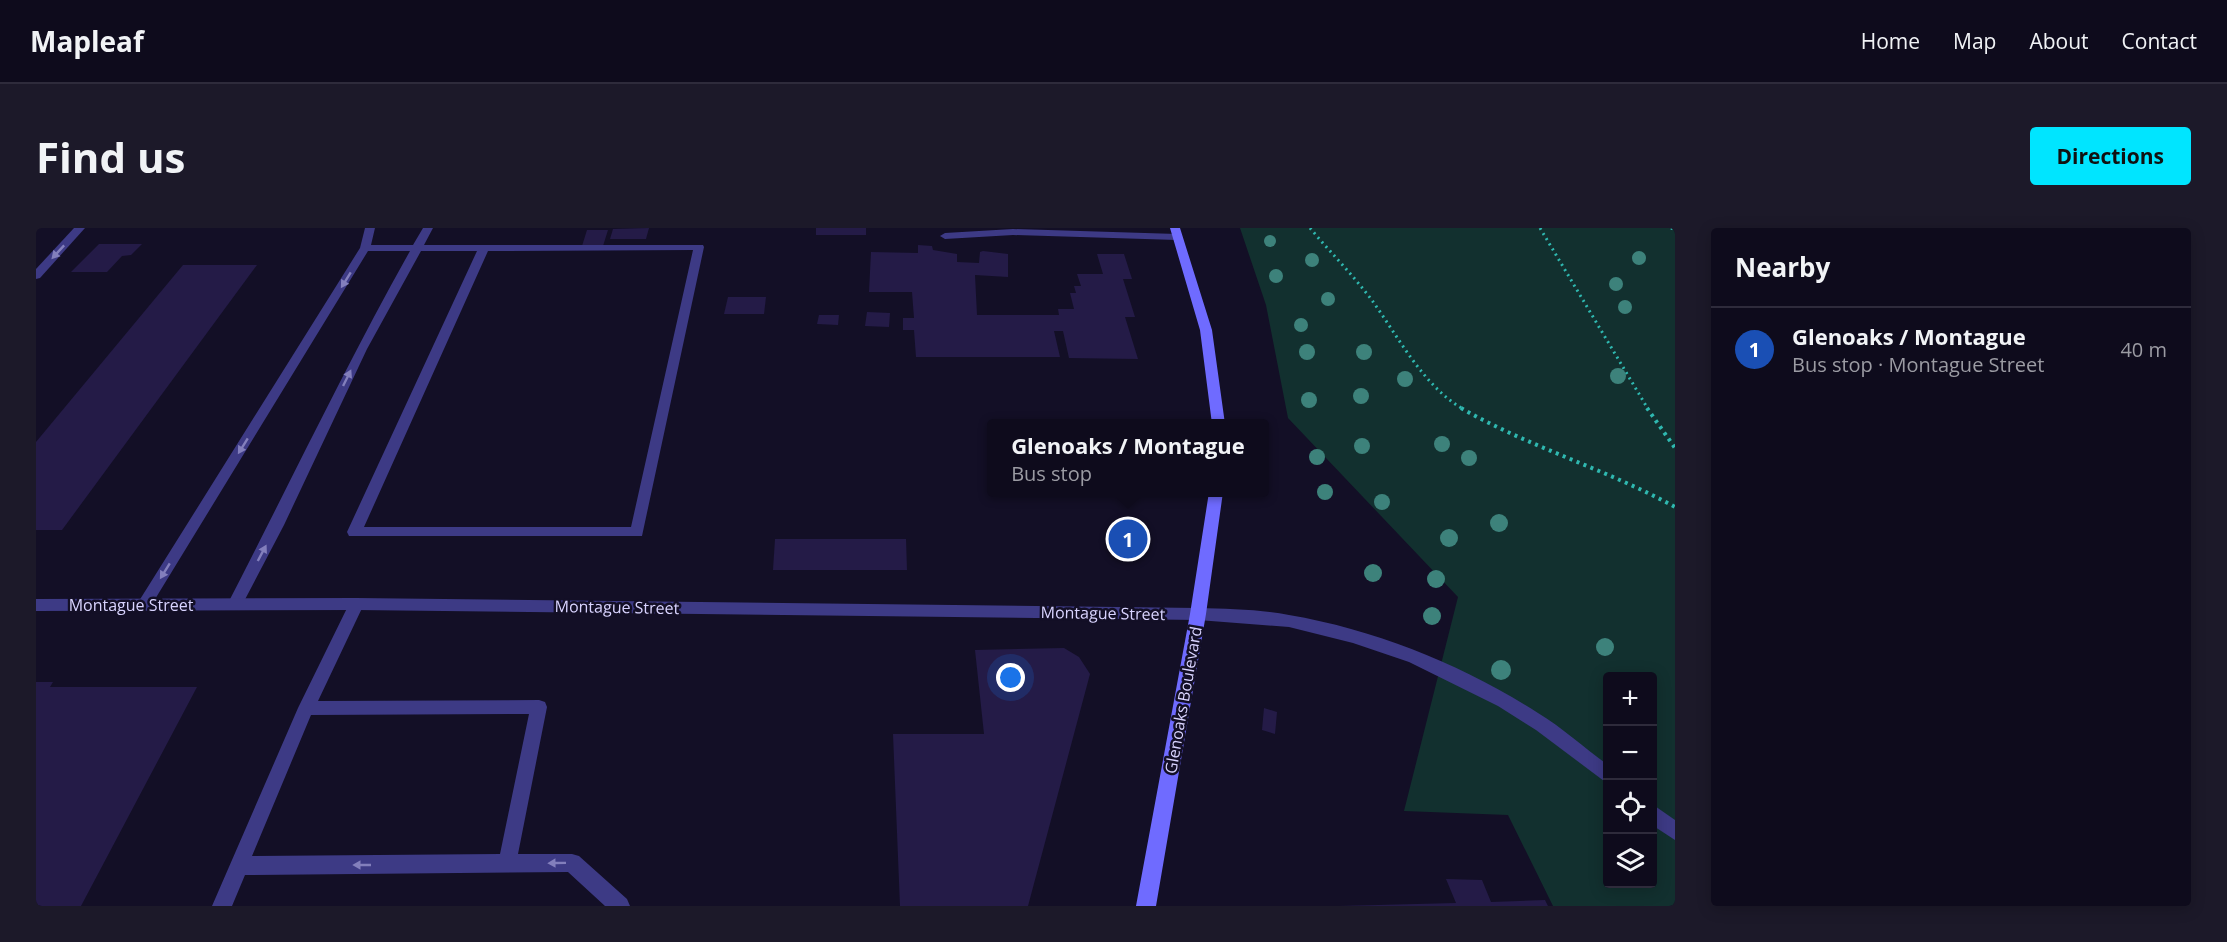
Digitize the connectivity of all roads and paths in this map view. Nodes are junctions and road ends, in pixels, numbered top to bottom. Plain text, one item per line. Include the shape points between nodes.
1 (80, 228) edge
2 (370, 228) edge
3 (428, 228) edge
4 (1310, 228) edge
5 (1540, 228) edge
6 (1176, 232) edge
7 (945, 236) dead end
8 (365, 248) junction
9 (417, 248) junction
10 (484, 248) junction
11 (36, 276) edge
12 (1217, 419) edge
13 (1675, 447) edge
14 (1215, 497) edge
15 (1675, 507) edge
16 (356, 604) junction
17 (36, 605) edge
18 (144, 605) junction
19 (235, 605) junction
20 (1198, 614) junction
21 (306, 708) junction
22 (1603, 772) edge
23 (1657, 816) edge
24 (1675, 831) edge
25 (507, 864) junction
26 (238, 866) junction
27 (222, 906) edge
28 (620, 906) edge
29 (1146, 906) edge

1 -> 11 street
2 - 8 street
3 - 9 street
4 - 15 path via 1451,402 1494,427 1617,478
5 - 13 path via 1646,406
6 - 7 street
6 - 12 main road via 1206,330
8 - 9 street
8 -> 18 street
9 - 10 street
19 -> 9 street via 361,349
10 - 10 street via 354,532 638,532 699,247
14 - 20 main road, Glenoaks Boulevard
16 - 19 street, Montague Street
16 - 20 street, Montague Street
16 - 21 street
17 - 18 street, Montague Street
18 - 19 street, Montague Street
20 - 22 street, Montague Street via 1287,621 1358,637 1416,657 1466,679 1533,719
20 - 29 main road, Glenoaks Boulevard
21 - 25 street via 540,707
21 - 26 street
23 - 24 street
25 -> 26 street
28 -> 25 street via 572,863
26 - 27 street

